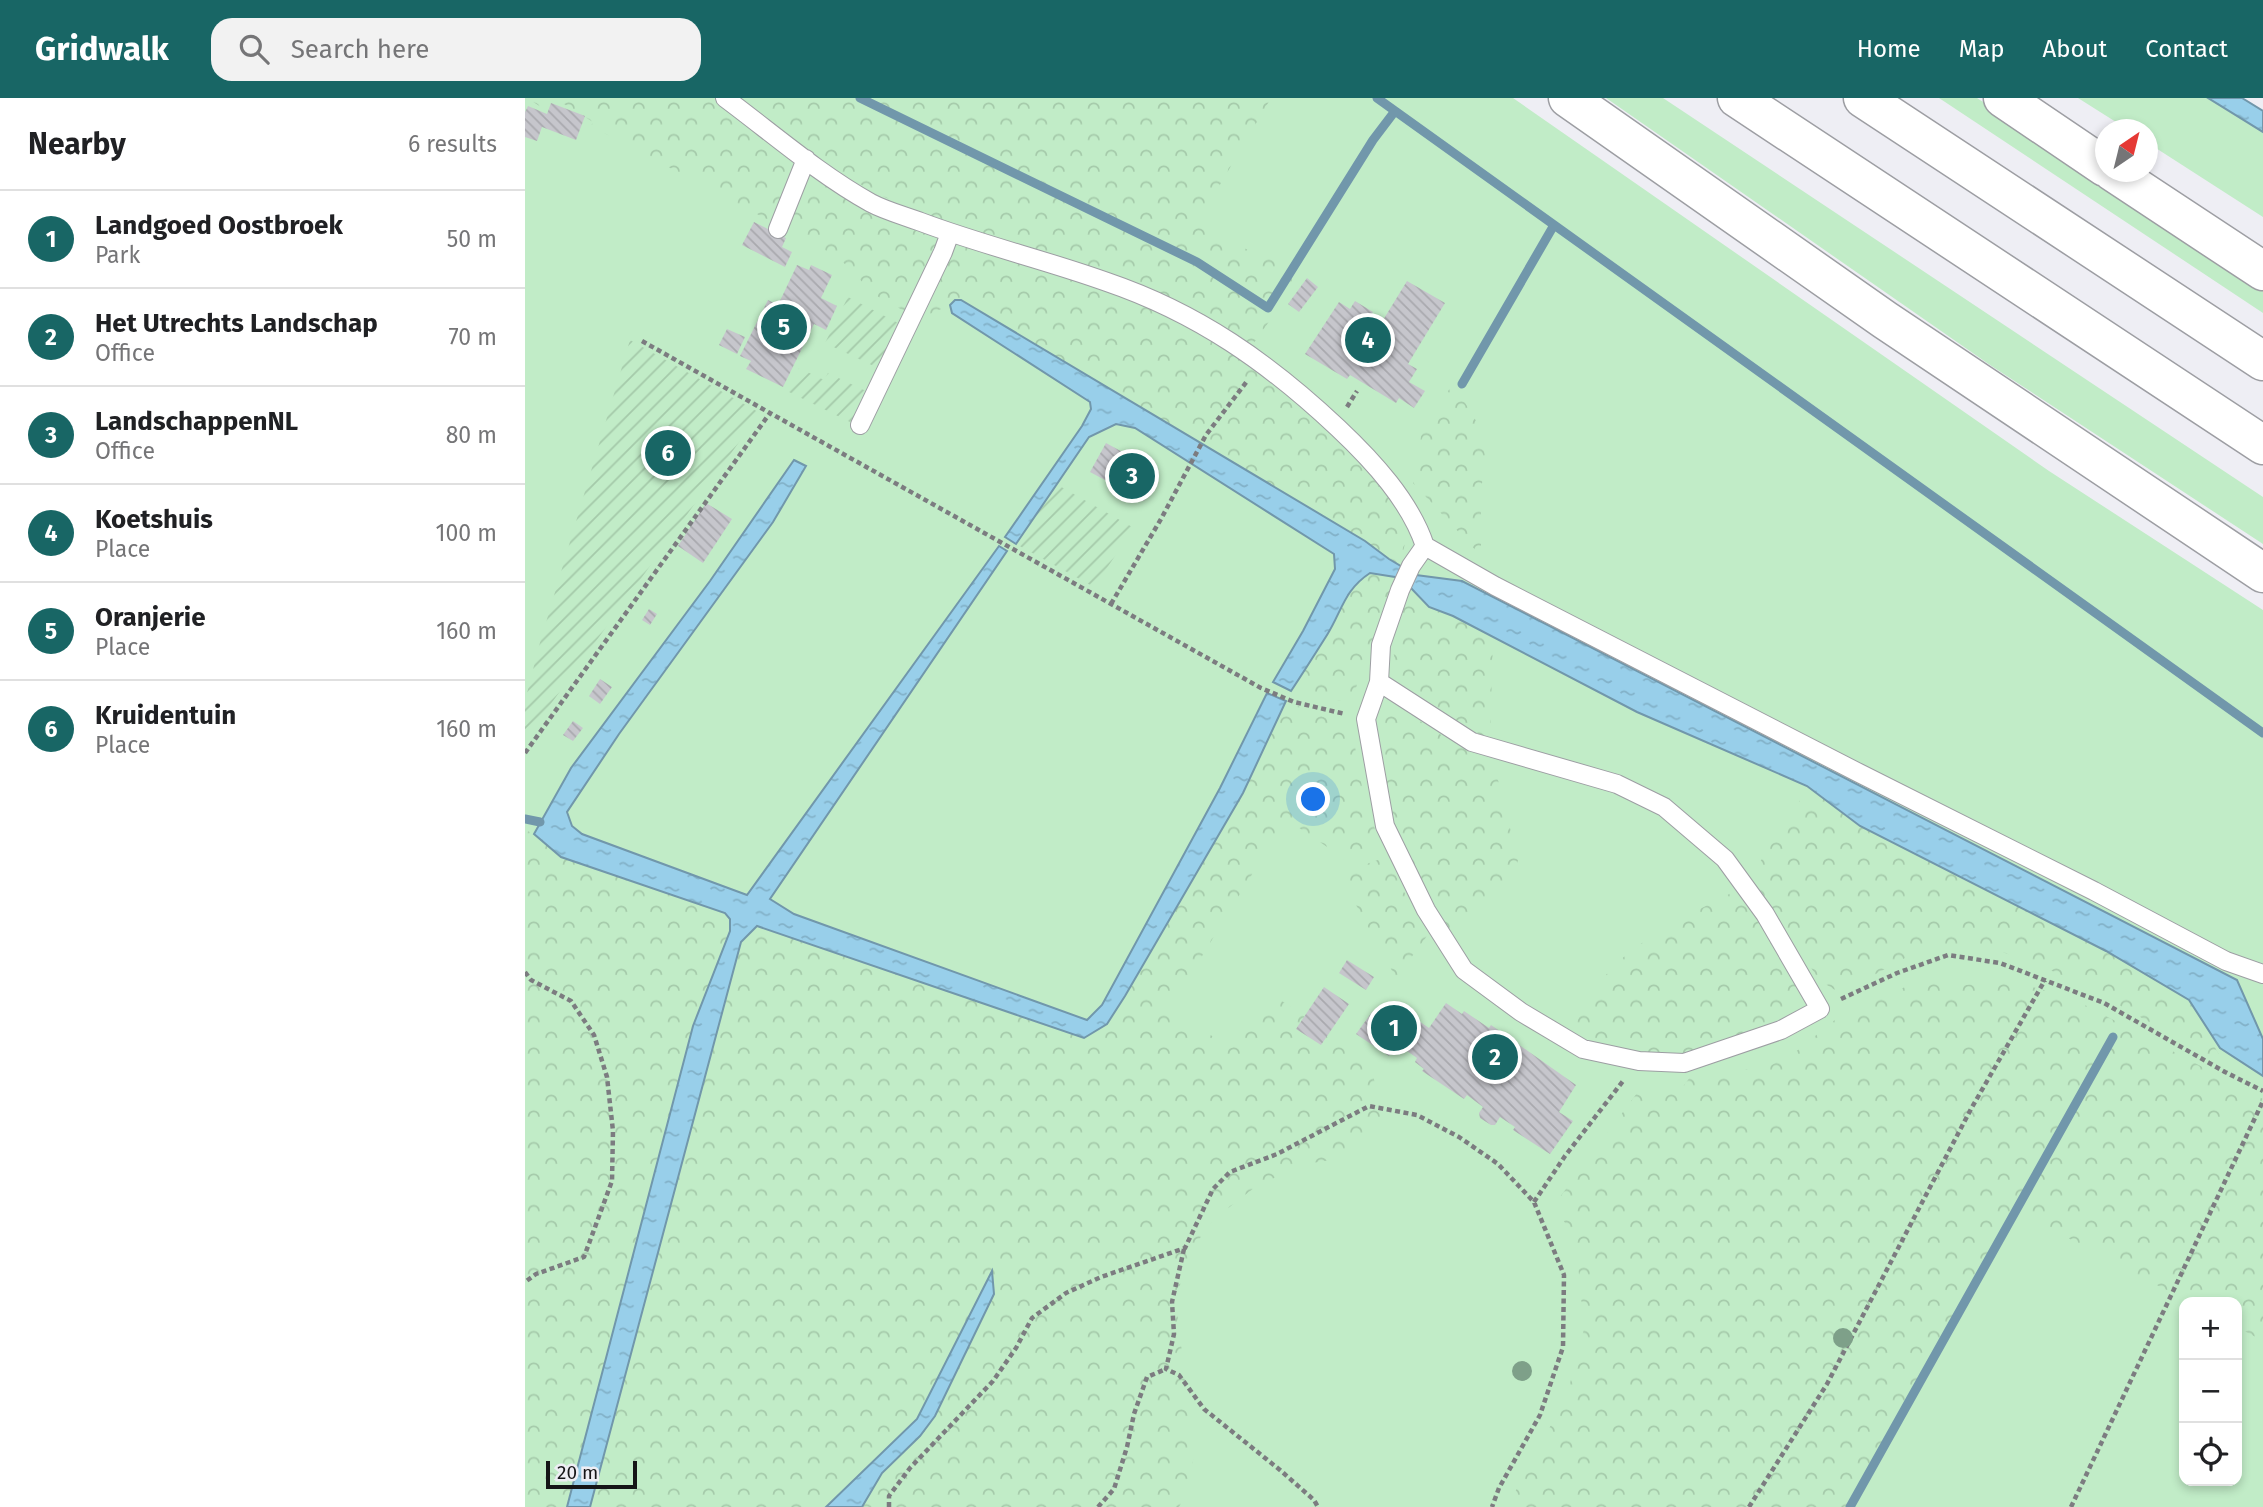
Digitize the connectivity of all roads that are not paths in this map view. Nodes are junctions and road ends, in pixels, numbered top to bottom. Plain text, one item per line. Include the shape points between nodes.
1 (725, 98) edge
2 (1568, 98) edge
3 (1737, 98) edge
4 (1863, 98) edge
5 (2003, 98) edge
6 (806, 159) junction
7 (2095, 160) edge
8 (2128, 182) edge
9 (778, 229) dead end
10 (950, 233) junction
11 (2263, 271) edge
12 (2263, 361) edge
13 (860, 425) dead end
14 (2263, 445) edge
15 (1425, 546) junction
16 (2263, 573) edge
17 (1379, 682) junction
18 (2263, 974) edge

1 - 6 lane
2 - 16 highway via 1896,327
3 - 14 highway
4 - 12 highway
5 - 7 highway
6 - 9 lane
6 - 10 lane via 872,204
8 - 11 highway
10 - 13 lane
10 - 15 lane via 1108,282 1182,312 1221,334 1312,403 1353,442 1402,500
15 - 17 lane via 1400,590 1381,645
15 - 18 lane via 2226,961
17 - 17 lane via 1366,719 1385,826 1426,910 1464,970 1583,1049 1639,1061 1684,1063 1781,1030 1820,1009 1765,914 1725,859 1664,807 1617,784 1472,742

